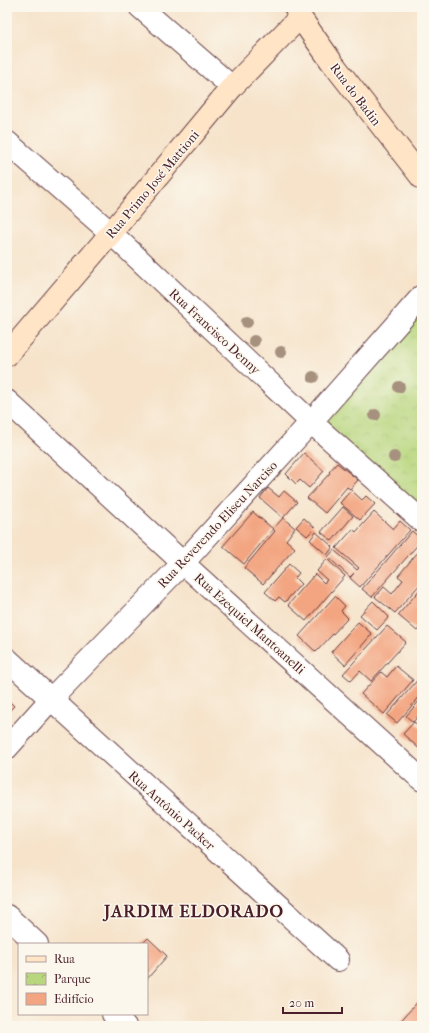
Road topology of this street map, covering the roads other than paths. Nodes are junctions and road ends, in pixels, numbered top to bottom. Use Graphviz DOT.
graph roads {
  1 [pos="140,7"];
  2 [pos="298,12"];
  3 [pos="232,87"];
  4 [pos="7,142"];
  5 [pos="422,178"];
  6 [pos="111,233"];
  7 [pos="422,296"];
  8 [pos="7,355"];
  9 [pos="7,402"];
  10 [pos="311,422"];
  11 [pos="422,522"];
  12 [pos="182,563"];
  13 [pos="7,659"];
  14 [pos="51,700"];
  15 [pos="7,748"];
  16 [pos="422,780"];
  17 [pos="7,916"];
  18 [pos="36,943"];
  19 [pos="338,960"];
  20 [pos="113,1015"];
  21 [pos="125,1026"];
  1 -- 3 [label="street"];
  2 -- 3 [label="street, Rua Primo José Mattioni"];
  2 -- 5 [label="street, Rua do Badin"];
  3 -- 6 [label="street, Rua Primo José Mattioni"];
  4 -- 6 [label="street, Rua Francisco Denny"];
  6 -- 8 [label="street, Rua Primo José Mattioni"];
  6 -- 10 [label="street, Rua Francisco Denny"];
  7 -- 10 [label="street, Rua Reverendo Eliseu Narciso"];
  9 -- 12 [label="street, Rua Ezequiel Mantoanelli"];
  10 -- 11 [label="street, Rua Francisco Denny"];
  10 -- 12 [label="street, Rua Reverendo Eliseu Narciso"];
  12 -- 14 [label="street, Rua Reverendo Eliseu Narciso"];
  12 -- 16 [label="street, Rua Ezequiel Mantoanelli"];
  13 -- 14 [label="street, Rua Antônio Packer"];
  14 -- 15 [label="street, Rua Reverendo Eliseu Narciso"];
  14 -- 19 [label="street, Rua Antônio Packer"];
  17 -- 18 [label="street"];
  20 -- 21 [label="street"];
}
